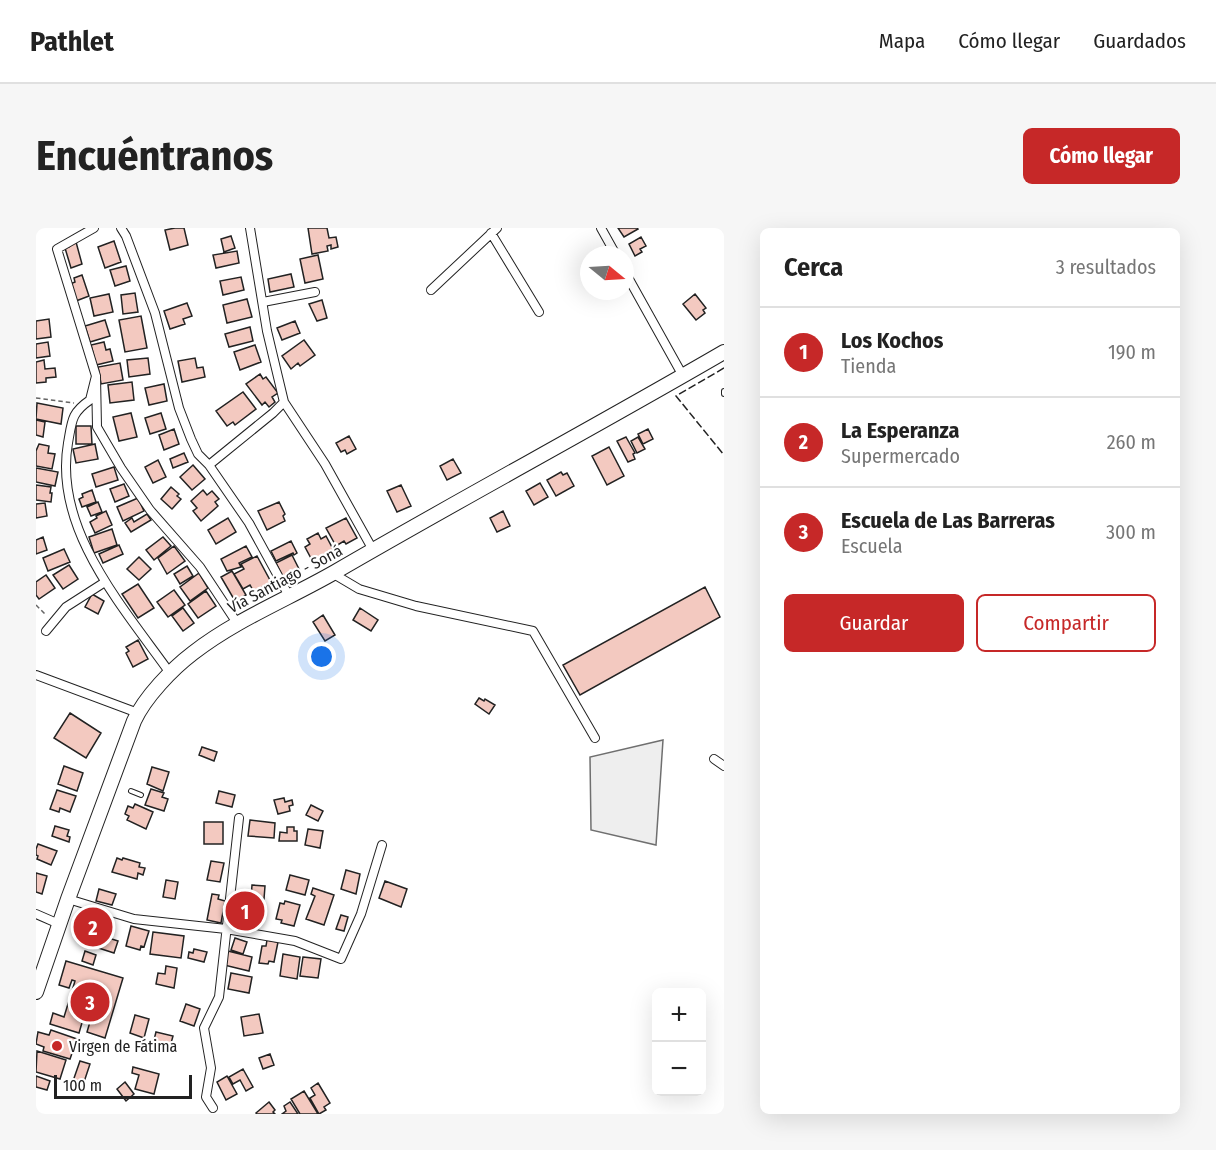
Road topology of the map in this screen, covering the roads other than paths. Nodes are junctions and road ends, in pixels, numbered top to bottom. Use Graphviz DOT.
graph roads {
  1 [pos="94,228"];
  2 [pos="121,228"];
  3 [pos="250,228"];
  4 [pos="601,228"];
  5 [pos="494,231"];
  6 [pos="611,246"];
  7 [pos="634,288"];
  8 [pos="431,290"];
  9 [pos="315,292"];
  10 [pos="263,302"];
  11 [pos="539,312"];
  12 [pos="724,352"];
  13 [pos="96,376"];
  14 [pos="683,376"];
  15 [pos="284,402"];
  16 [pos="209,465"];
  17 [pos="373,550"];
  18 [pos="332,573"];
  19 [pos="105,582"];
  20 [pos="289,596"];
  21 [pos="237,623"];
  22 [pos="46,631"];
  23 [pos="170,673"];
  24 [pos="36,675"];
  25 [pos="138,713"];
  26 [pos="595,738"];
  27 [pos="714,759"];
  28 [pos="724,766"];
  29 [pos="131,791"];
  30 [pos="141,795"];
  31 [pos="239,818"];
  32 [pos="382,845"];
  33 [pos="68,900"];
  34 [pos="36,914"];
  35 [pos="59,924"];
  36 [pos="226,928"];
  37 [pos="36,992"];
  38 [pos="213,1108"];
  1 -- 13 [label="street"];
  2 -- 16 [label="street"];
  3 -- 10 [label="street"];
  4 -- 6 [label="street"];
  5 -- 8 [label="street"];
  5 -- 11 [label="street"];
  7 -- 14 [label="street"];
  9 -- 10 [label="street"];
  10 -- 15 [label="street"];
  12 -- 14 [label="main road, Vía Santiago - Soná"];
  13 -- 19 [label="street"];
  13 -- 21 [label="street"];
  14 -- 17 [label="main road, Vía Santiago - Soná"];
  15 -- 16 [label="street"];
  15 -- 17 [label="street"];
  16 -- 20 [label="street"];
  17 -- 18 [label="main road, Vía Santiago - Soná"];
  18 -- 20 [label="main road, Vía Santiago - Soná"];
  18 -- 26 [label="street"];
  19 -- 22 [label="street"];
  19 -- 23 [label="street"];
  20 -- 21 [label="main road, Vía Santiago - Soná"];
  21 -- 23 [label="main road, Vía Santiago - Soná"];
  23 -- 25 [label="main road, Vía Santiago - Soná"];
  24 -- 25 [label="street"];
  25 -- 33 [label="main road, Vía Santiago - Soná"];
  27 -- 28 [label="street"];
  29 -- 30 [label="lane"];
  31 -- 36 [label="street"];
  32 -- 36 [label="street"];
  33 -- 35 [label="main road, Vía Santiago - Soná"];
  33 -- 36 [label="street"];
  34 -- 35 [label="street"];
  35 -- 37 [label="main road, Vía Santiago - Soná"];
  36 -- 38 [label="street"];
}
